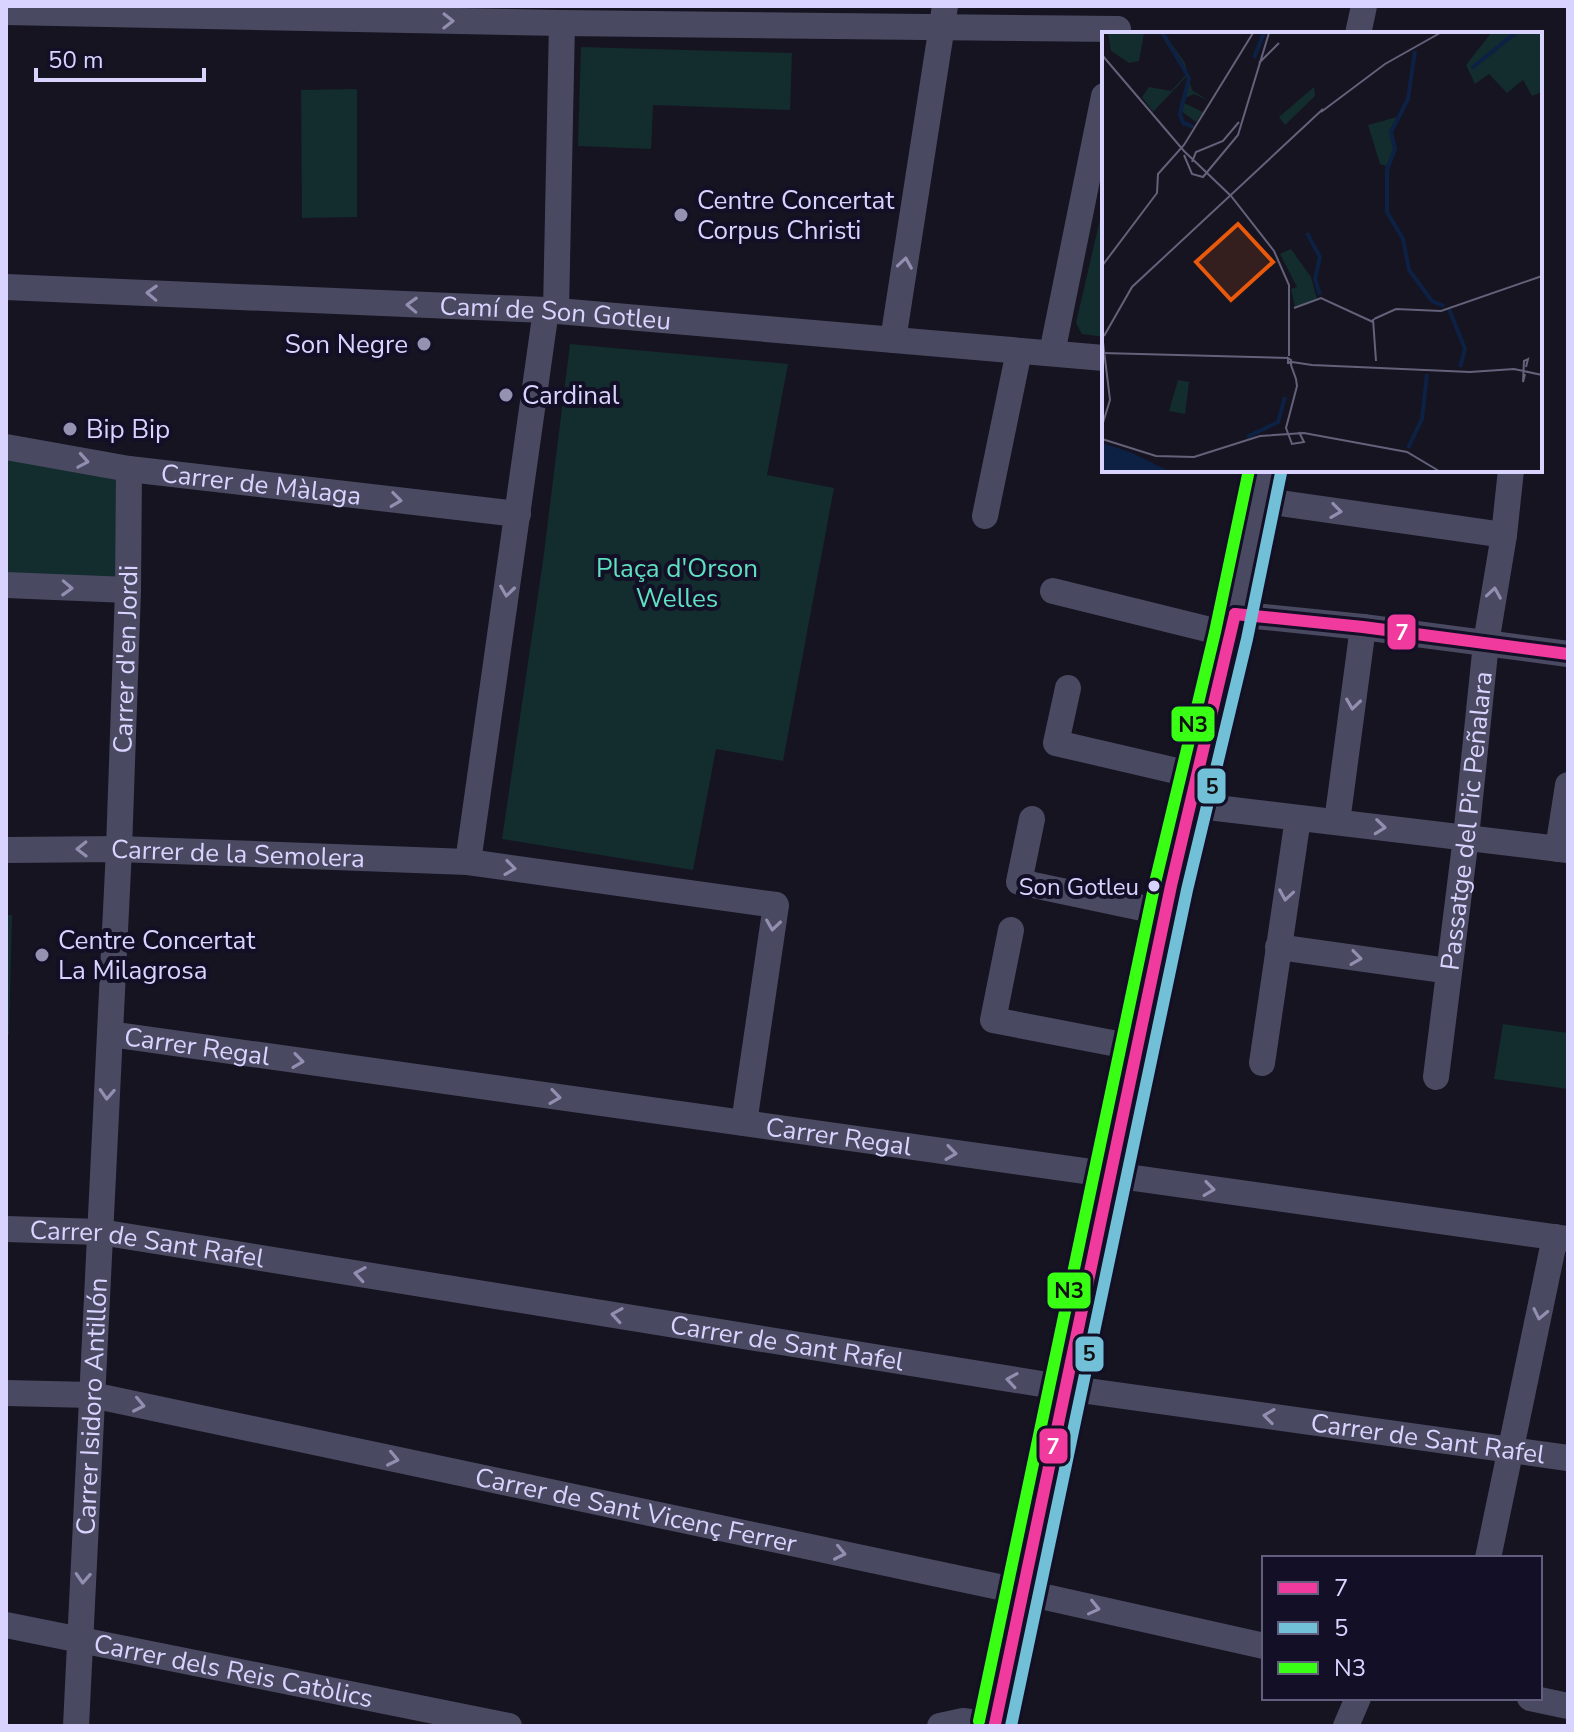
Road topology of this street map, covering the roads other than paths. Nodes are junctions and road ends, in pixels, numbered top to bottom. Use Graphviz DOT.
graph roads {
  1 [pos="1364,6"];
  2 [pos="6,12"];
  3 [pos="943,16"];
  4 [pos="562,23"];
  5 [pos="1117,31"];
  6 [pos="1358,32"];
  7 [pos="1102,106"];
  8 [pos="6,287"];
  9 [pos="551,311"];
  10 [pos="893,340"];
  11 [pos="1019,351"];
  12 [pos="1052,353"];
  13 [pos="1102,358"];
  14 [pos="6,447"];
  15 [pos="129,469"];
  16 [pos="1265,472"];
  17 [pos="1511,472"];
  18 [pos="1259,500"];
  19 [pos="518,514"];
  20 [pos="985,516"];
  21 [pos="1504,535"];
  22 [pos="6,585"];
  23 [pos="128,590"];
  24 [pos="1053,591"];
  25 [pos="1233,625"];
  26 [pos="1363,627"];
  27 [pos="1486,643"];
  28 [pos="1568,654"];
  29 [pos="1068,688"];
  30 [pos="1198,776"];
  31 [pos="1568,785"];
  32 [pos="1191,805"];
  33 [pos="1298,818"];
  34 [pos="1032,819"];
  35 [pos="1337,822"];
  36 [pos="1466,837"];
  37 [pos="119,849"];
  38 [pos="1563,849"];
  39 [pos="6,850"];
  40 [pos="468,862"];
  41 [pos="1166,913"];
  42 [pos="1011,930"];
  43 [pos="1278,947"];
  44 [pos="1449,971"];
  45 [pos="110,1034"];
  46 [pos="1138,1048"];
  47 [pos="1262,1063"];
  48 [pos="1436,1077"];
  49 [pos="744,1123"];
  50 [pos="1111,1175"];
  51 [pos="6,1229"];
  52 [pos="100,1232"];
  53 [pos="1562,1238"];
  54 [pos="1066,1388"];
  55 [pos="6,1393"];
  56 [pos="92,1395"];
  57 [pos="1511,1449"];
  58 [pos="1568,1458"];
  59 [pos="1488,1556"];
  60 [pos="1023,1592"];
  61 [pos="6,1625"];
  62 [pos="80,1640"];
  63 [pos="1262,1646"];
  64 [pos="1357,1700"];
  65 [pos="1540,1700"];
  66 [pos="1568,1706"];
  67 [pos="998,1725"];
  68 [pos="76,1726"];
  69 [pos="509,1726"];
  70 [pos="940,1726"];
  71 [pos="1346,1726"];
  72 [pos="1560,1726"];
  1 -- 6 [label="street"];
  2 -- 4 [label="street, one-way"];
  3 -- 4 [label="street"];
  3 -- 5 [label="street"];
  10 -- 3 [label="street, one-way"];
  4 -- 9 [label="street"];
  7 -- 12 [label="street"];
  9 -- 8 [label="street, Camí de Son Gotleu, one-way"];
  9 -- 10 [label="street, Camí de Son Gotleu"];
  9 -- 19 [label="street"];
  10 -- 11 [label="street, Camí de Son Gotleu"];
  11 -- 12 [label="street, Camí de Son Gotleu"];
  11 -- 20 [label="street"];
  12 -- 13 [label="street, Camí de Son Gotleu"];
  14 -- 15 [label="street, Carrer de Màlaga, one-way"];
  15 -- 19 [label="street, Carrer de Màlaga, one-way"];
  15 -- 23 [label="street, Carrer d'en Jordi"];
  16 -- 18 [label="street"];
  17 -- 21 [label="street, Passatge del Pic Peñalara"];
  18 -- 21 [label="street, one-way"];
  18 -- 25 [label="street"];
  19 -- 40 [label="street, one-way"];
  27 -- 21 [label="street, Passatge del Pic Peñalara, one-way"];
  22 -- 23 [label="street, one-way"];
  23 -- 37 [label="street, Carrer d'en Jordi"];
  24 -- 25 [label="street"];
  25 -- 26 [label="street"];
  25 -- 30 [label="street"];
  26 -- 27 [label="street"];
  26 -- 35 [label="street, one-way"];
  27 -- 28 [label="street"];
  27 -- 36 [label="street, Passatge del Pic Peñalara"];
  29 -- 30 [label="street"];
  30 -- 32 [label="street"];
  31 -- 38 [label="street"];
  32 -- 33 [label="street"];
  32 -- 41 [label="street"];
  33 -- 35 [label="street"];
  33 -- 43 [label="street, one-way"];
  34 -- 41 [label="street"];
  35 -- 36 [label="street, one-way"];
  36 -- 38 [label="street"];
  36 -- 44 [label="street, Passatge del Pic Peñalara"];
  37 -- 39 [label="street, Carrer de la Semolera, one-way"];
  37 -- 40 [label="street, Carrer de la Semolera"];
  37 -- 45 [label="street, Carrer Isidoro Antillón"];
  40 -- 49 [label="street, one-way"];
  41 -- 46 [label="street"];
  42 -- 46 [label="street"];
  43 -- 44 [label="street, one-way"];
  43 -- 47 [label="street"];
  44 -- 48 [label="street, Passatge del Pic Peñalara"];
  45 -- 49 [label="street, Carrer Regal, one-way"];
  45 -- 52 [label="street, Carrer Isidoro Antillón, one-way"];
  46 -- 50 [label="street"];
  49 -- 50 [label="street, Carrer Regal, one-way"];
  50 -- 53 [label="street, Carrer Regal, one-way"];
  50 -- 54 [label="street"];
  51 -- 52 [label="street, Carrer de Sant Rafel"];
  54 -- 52 [label="street, Carrer de Sant Rafel, one-way"];
  52 -- 56 [label="street, Carrer Isidoro Antillón"];
  53 -- 57 [label="street, one-way"];
  57 -- 54 [label="street, Carrer de Sant Rafel, one-way"];
  54 -- 60 [label="street"];
  55 -- 56 [label="street, Carrer de Sant Vicenç Ferrer"];
  56 -- 60 [label="street, Carrer de Sant Vicenç Ferrer, one-way"];
  56 -- 62 [label="street, Carrer Isidoro Antillón, one-way"];
  57 -- 58 [label="street, Carrer de Sant Rafel"];
  57 -- 59 [label="street"];
  60 -- 63 [label="street, Carrer de Sant Vicenç Ferrer, one-way"];
  60 -- 67 [label="street"];
  61 -- 62 [label="street, Carrer dels Reis Catòlics"];
  62 -- 68 [label="street, Carrer Isidoro Antillón"];
  62 -- 69 [label="street, Carrer dels Reis Catòlics"];
  64 -- 71 [label="street"];
  65 -- 66 [label="street"];
  66 -- 72 [label="street"];
  67 -- 70 [label="street"];
}
